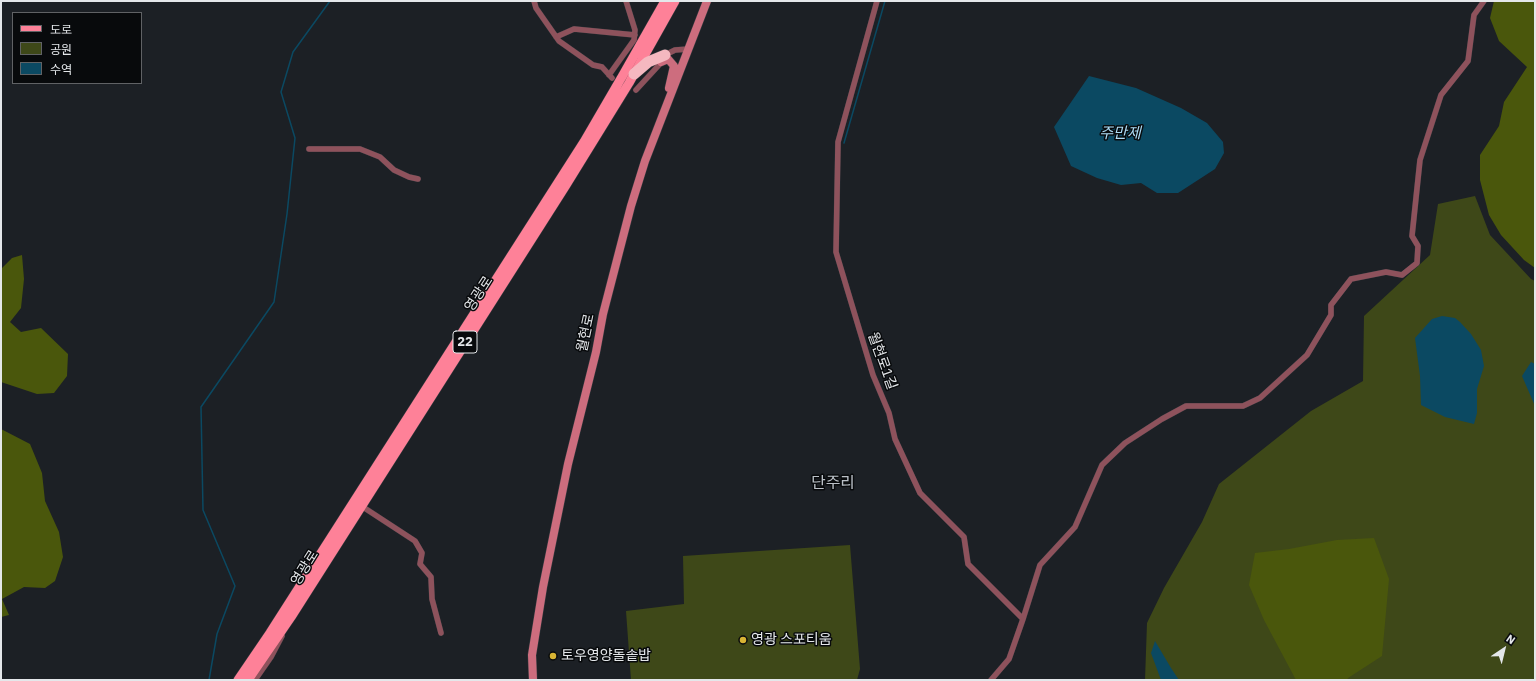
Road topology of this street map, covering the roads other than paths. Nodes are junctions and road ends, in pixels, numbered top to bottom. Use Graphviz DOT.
graph roads {
  1 [pos="534,1"];
  2 [pos="626,1"];
  3 [pos="664,1"];
  4 [pos="675,1"];
  5 [pos="707,1"];
  6 [pos="877,1"];
  7 [pos="1484,1"];
  8 [pos="635,35"];
  9 [pos="556,37"];
  10 [pos="689,49"];
  11 [pos="663,58"];
  12 [pos="634,74"];
  13 [pos="636,90"];
  14 [pos="661,120"];
  15 [pos="308,149"];
  16 [pos="418,179"];
  17 [pos="366,509"];
  18 [pos="304,596"];
  19 [pos="1023,619"];
  20 [pos="441,633"];
  21 [pos="238,680"];
  22 [pos="248,680"];
  23 [pos="254,680"];
  24 [pos="533,680"];
  25 [pos="991,680"];
  1 -- 9 [label="street"];
  2 -- 8 [label="street"];
  3 -- 21 [label="main road, 영광로 / 22"];
  4 -- 12 [label="main road, 영광로 / 22"];
  5 -- 10 [label="street, 월현로"];
  6 -- 19 [label="street, 월현로1길"];
  7 -- 19 [label="street"];
  8 -- 9 [label="street"];
  8 -- 9 [label="street"];
  10 -- 11 [label="street"];
  10 -- 14 [label="street, 월현로"];
  11 -- 12 [label="highway"];
  11 -- 13 [label="street"];
  11 -- 14 [label="street"];
  12 -- 18 [label="main road, 영광로 / 22"];
  14 -- 24 [label="street, 월현로"];
  15 -- 16 [label="street"];
  17 -- 20 [label="street"];
  18 -- 22 [label="main road, 영광로 / 22"];
  18 -- 23 [label="street"];
  19 -- 25 [label="street"];
}
